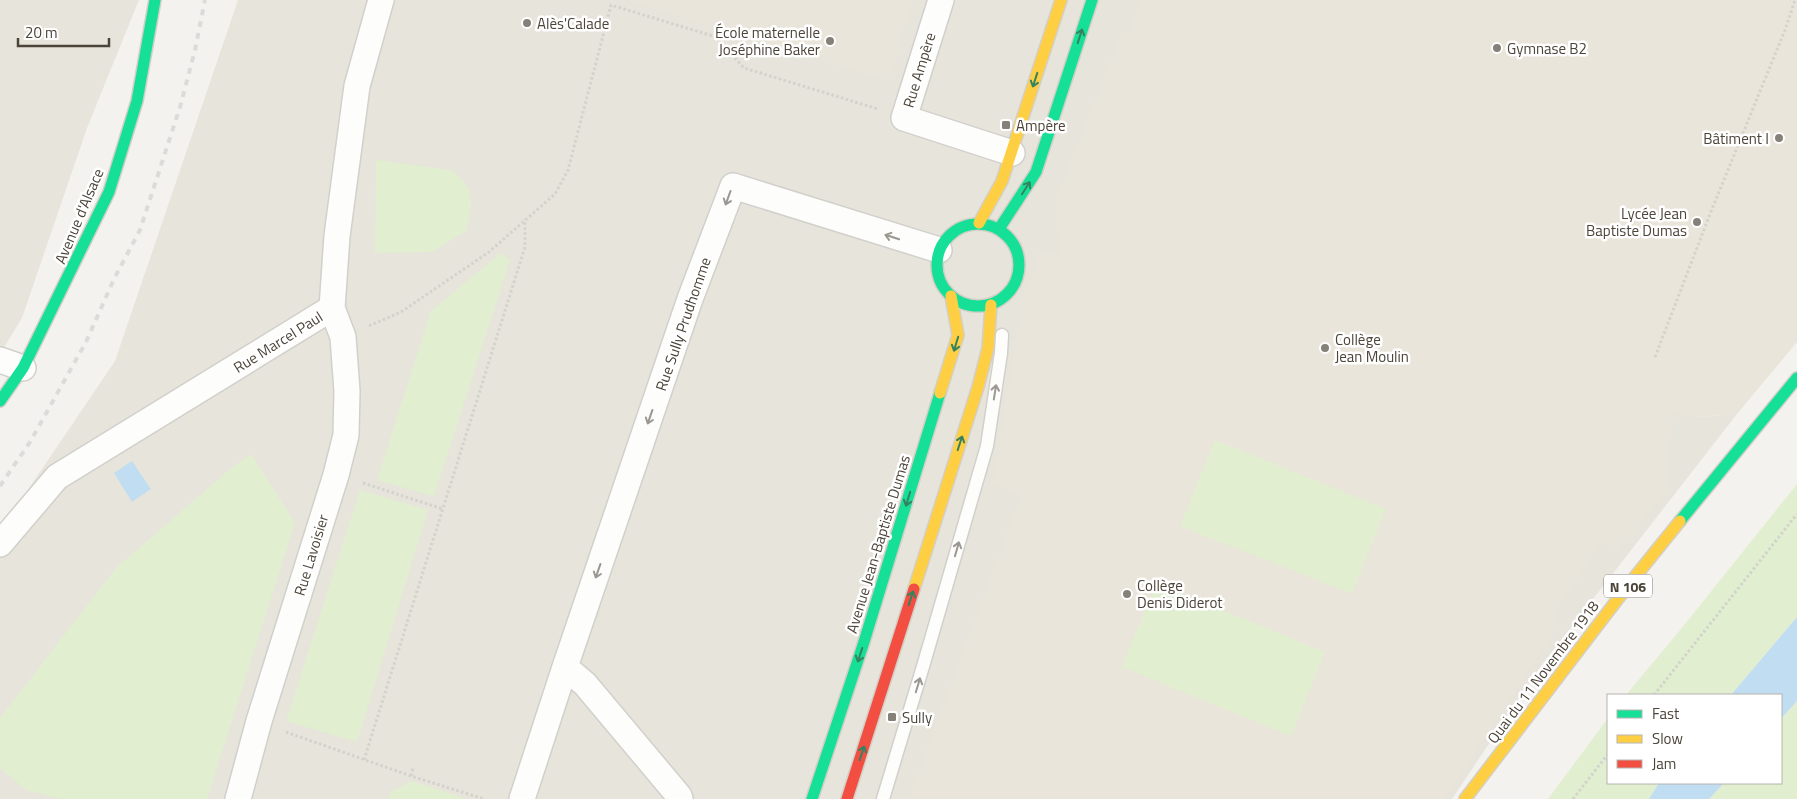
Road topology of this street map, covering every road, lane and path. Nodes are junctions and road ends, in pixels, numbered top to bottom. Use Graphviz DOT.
graph roads {
  1 [pos="155,0"];
  2 [pos="381,0"];
  3 [pos="941,0"];
  4 [pos="1061,0"];
  5 [pos="1092,0"];
  6 [pos="1795,0"];
  7 [pos="904,118"];
  8 [pos="1012,153"];
  9 [pos="525,219"];
  10 [pos="978,223"];
  11 [pos="999,229"];
  12 [pos="939,250"];
  13 [pos="950,296"];
  14 [pos="997,302"];
  15 [pos="332,308"];
  16 [pos="343,337"];
  17 [pos="1655,357"];
  18 [pos="11,364"];
  19 [pos="1797,378"];
  20 [pos="0,401"];
  21 [pos="336,475"];
  22 [pos="443,509"];
  23 [pos="1797,514"];
  24 [pos="0,544"];
  25 [pos="565,667"];
  26 [pos="1655,694"];
  27 [pos="259,721"];
  28 [pos="1607,755"];
  29 [pos="364,760"];
  30 [pos="413,768"];
  31 [pos="411,776"];
  32 [pos="238,799"];
  33 [pos="484,799"];
  34 [pos="522,799"];
  35 [pos="680,799"];
  36 [pos="812,799"];
  37 [pos="848,799"];
  38 [pos="883,799"];
  39 [pos="1466,799"];
  40 [pos="1573,799"];
  1 -- 18 [label="street, Avenue d'Alsace"];
  2 -- 15 [label="street, Rue Marcel Paul"];
  3 -- 7 [label="street, Rue Ampère"];
  4 -- 8 [label="street, one-way"];
  11 -- 5 [label="street, one-way"];
  6 -- 17 [label="path"];
  7 -- 8 [label="street, Rue Ampère"];
  7 -- 9 [label="path"];
  8 -- 10 [label="street"];
  9 -- 16 [label="path"];
  9 -- 22 [label="path"];
  10 -- 11 [label="street"];
  10 -- 12 [label="street"];
  11 -- 14 [label="street"];
  12 -- 13 [label="street"];
  12 -- 25 [label="street, Rue Sully Prudhomme, one-way"];
  13 -- 14 [label="street"];
  13 -- 36 [label="street, Avenue Jean-Baptiste Dumas, one-way"];
  37 -- 14 [label="street, one-way"];
  38 -- 14 [label="lane, one-way"];
  15 -- 16 [label="street, Rue Lavoisier"];
  15 -- 24 [label="street, Rue Marcel Paul"];
  16 -- 21 [label="street, Rue Lavoisier"];
  18 -- 20 [label="street, Avenue d'Alsace"];
  19 -- 39 [label="street, Quai du 11 Novembre 1918 / N 106"];
  21 -- 22 [label="path"];
  21 -- 27 [label="street, Rue Lavoisier"];
  22 -- 29 [label="path"];
  23 -- 26 [label="path"];
  25 -- 34 [label="street, Rue Sully Prudhomme"];
  25 -- 35 [label="street"];
  27 -- 29 [label="path"];
  27 -- 32 [label="street, Rue Lavoisier"];
  28 -- 40 [label="path"];
  29 -- 31 [label="path"];
  30 -- 31 [label="path"];
  31 -- 33 [label="path"];
}
